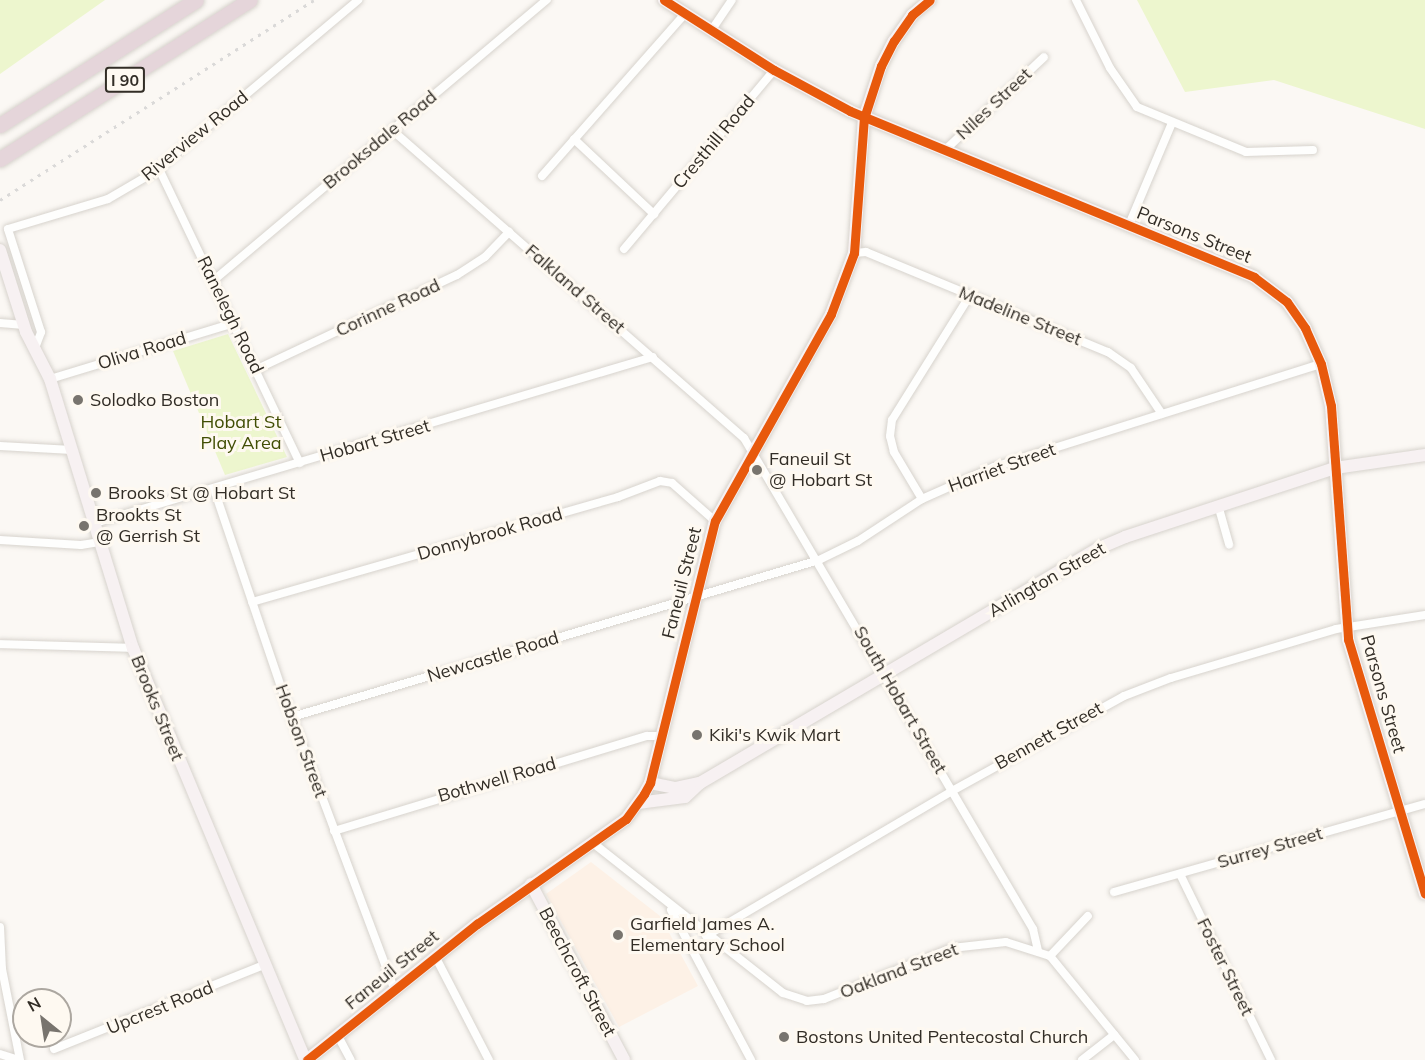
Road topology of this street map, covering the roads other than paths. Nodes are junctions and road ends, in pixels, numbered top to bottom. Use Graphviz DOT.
graph roads {
  1 [pos="196,0"];
  2 [pos="250,0"];
  3 [pos="358,0"];
  4 [pos="547,0"];
  5 [pos="664,0"];
  6 [pos="732,0"];
  7 [pos="930,0"];
  8 [pos="1076,0"];
  9 [pos="685,14"];
  10 [pos="711,31"];
  11 [pos="1044,57"];
  12 [pos="774,70"];
  13 [pos="864,118"];
  14 [pos="1172,123"];
  15 [pos="0,125"];
  16 [pos="392,130"];
  17 [pos="574,139"];
  18 [pos="1313,150"];
  19 [pos="944,152"];
  20 [pos="0,159"];
  21 [pos="159,169"];
  22 [pos="542,176"];
  23 [pos="654,214"];
  24 [pos="1128,227"];
  25 [pos="8,229"];
  26 [pos="509,232"];
  27 [pos="624,249"];
  28 [pos="0,250"];
  29 [pos="854,253"];
  30 [pos="214,280"];
  31 [pos="970,295"];
  32 [pos="0,323"];
  33 [pos="234,323"];
  34 [pos="24,325"];
  35 [pos="35,348"];
  36 [pos="653,357"];
  37 [pos="1321,364"];
  38 [pos="257,369"];
  39 [pos="50,379"];
  40 [pos="1162,414"];
  41 [pos="0,446"];
  42 [pos="72,450"];
  43 [pos="754,452"];
  44 [pos="1425,455"];
  45 [pos="300,463"];
  46 [pos="1335,468"];
  47 [pos="214,489"];
  48 [pos="922,499"];
  49 [pos="1218,505"];
  50 [pos="715,521"];
  51 [pos="95,523"];
  52 [pos="0,540"];
  53 [pos="101,542"];
  54 [pos="1228,544"];
  55 [pos="819,560"];
  56 [pos="694,596"];
  57 [pos="252,602"];
  58 [pos="1425,615"];
  59 [pos="1348,627"];
  60 [pos="0,644"];
  61 [pos="133,648"];
  62 [pos="886,674"];
  63 [pos="292,717"];
  64 [pos="661,736"];
  65 [pos="650,783"];
  66 [pos="700,783"];
  67 [pos="952,791"];
  68 [pos="638,803"];
  69 [pos="1425,804"];
  70 [pos="1399,810"];
  71 [pos="334,831"];
  72 [pos="592,843"];
  73 [pos="1180,874"];
  74 [pos="531,884"];
  75 [pos="1114,892"];
  76 [pos="1425,894"];
  77 [pos="669,907"];
  78 [pos="1088,916"];
  79 [pos="0,927"];
  80 [pos="706,936"];
  81 [pos="1038,951"];
  82 [pos="435,956"];
  83 [pos="1050,956"];
  84 [pos="264,965"];
  85 [pos="1,972"];
  86 [pos="395,991"];
  87 [pos="1114,1035"];
  88 [pos="338,1036"];
  89 [pos="54,1049"];
  90 [pos="0,1054"];
  91 [pos="19,1060"];
  92 [pos="306,1060"];
  93 [pos="351,1060"];
  94 [pos="489,1060"];
  95 [pos="624,1060"];
  96 [pos="751,1060"];
  97 [pos="1082,1060"];
  98 [pos="1135,1060"];
  99 [pos="1271,1060"];
  1 -- 15 [label="highway, I 90"];
  2 -- 20 [label="highway, I 90"];
  3 -- 21 [label="street, Riverview Road"];
  4 -- 16 [label="street, Brooksdale Road"];
  5 -- 9 [label="street, Parsons Street"];
  6 -- 10 [label="street"];
  7 -- 13 [label="street, Faneuil Street"];
  8 -- 14 [label="street"];
  9 -- 10 [label="street, Parsons Street"];
  9 -- 17 [label="street"];
  10 -- 12 [label="street, Parsons Street"];
  11 -- 19 [label="street, Niles Street"];
  12 -- 13 [label="street, Parsons Street"];
  12 -- 23 [label="street, Cresthill Road"];
  13 -- 19 [label="street, Parsons Street"];
  13 -- 29 [label="street, Faneuil Street"];
  14 -- 18 [label="street"];
  14 -- 24 [label="street"];
  16 -- 26 [label="street, Falkland Street"];
  16 -- 30 [label="street, Brooksdale Road"];
  17 -- 22 [label="street"];
  17 -- 23 [label="street"];
  19 -- 24 [label="street, Parsons Street"];
  21 -- 25 [label="street, Riverview Road"];
  21 -- 30 [label="street, Ranelegh Road"];
  23 -- 27 [label="street, Cresthill Road"];
  24 -- 37 [label="street, Parsons Street"];
  25 -- 35 [label="street, Brooks Street"];
  26 -- 36 [label="street, Falkland Street"];
  26 -- 38 [label="street, Corinne Road"];
  28 -- 34 [label="street, Brooks Street"];
  29 -- 31 [label="street, Madeline Street"];
  29 -- 43 [label="street, Faneuil Street"];
  30 -- 33 [label="street, Ranelegh Road"];
  31 -- 40 [label="street, Madeline Street"];
  31 -- 48 [label="street"];
  32 -- 34 [label="street"];
  33 -- 38 [label="street, Ranelegh Road"];
  33 -- 39 [label="street, Oliva Road"];
  34 -- 35 [label="street, Brooks Street"];
  35 -- 39 [label="street, Brooks Street"];
  36 -- 43 [label="street, Falkland Street"];
  36 -- 45 [label="street, Hobart Street"];
  37 -- 40 [label="street, Harriet Street"];
  37 -- 46 [label="street, Parsons Street"];
  38 -- 45 [label="street, Ranelegh Road"];
  39 -- 42 [label="street, Brooks Street"];
  40 -- 48 [label="street, Harriet Street"];
  41 -- 42 [label="street"];
  42 -- 51 [label="street, Brooks Street"];
  43 -- 50 [label="street, Faneuil Street"];
  43 -- 55 [label="street, South Hobart Street"];
  44 -- 46 [label="street, Arlington Street"];
  45 -- 47 [label="street, Hobart Street"];
  46 -- 49 [label="street, Arlington Street"];
  46 -- 59 [label="street, Parsons Street"];
  47 -- 51 [label="street, Hobart Street"];
  47 -- 57 [label="street, Hobson Street"];
  48 -- 55 [label="street, Harriet Street"];
  49 -- 54 [label="street"];
  49 -- 62 [label="street, Arlington Street"];
  50 -- 56 [label="street, Faneuil Street"];
  50 -- 57 [label="street, Donnybrook Road"];
  51 -- 53 [label="street, Brooks Street"];
  52 -- 53 [label="street"];
  53 -- 61 [label="street, Brooks Street"];
  55 -- 56 [label="street, Harriet Street"];
  55 -- 62 [label="street, South Hobart Street"];
  56 -- 63 [label="street, Newcastle Road"];
  56 -- 64 [label="street, Faneuil Street"];
  57 -- 63 [label="street, Hobson Street"];
  58 -- 59 [label="street, Bennett Street"];
  59 -- 67 [label="street, Bennett Street"];
  59 -- 70 [label="street, Parsons Street"];
  60 -- 61 [label="street"];
  61 -- 84 [label="street, Brooks Street"];
  62 -- 66 [label="street, Arlington Street"];
  62 -- 67 [label="street, South Hobart Street"];
  63 -- 71 [label="street, Hobson Street"];
  64 -- 65 [label="street, Faneuil Street"];
  64 -- 71 [label="street, Bothwell Road"];
  65 -- 66 [label="street, Arlington Street"];
  65 -- 68 [label="street, Faneuil Street"];
  66 -- 68 [label="street, Arlington Street"];
  67 -- 80 [label="street, Bennett Street"];
  67 -- 81 [label="street, South Hobart Street"];
  68 -- 72 [label="street, Faneuil Street"];
  69 -- 70 [label="street, Surrey Street"];
  70 -- 73 [label="street, Surrey Street"];
  70 -- 76 [label="street, Parsons Street"];
  71 -- 86 [label="street, Hobson Street"];
  72 -- 74 [label="street, Faneuil Street"];
  72 -- 77 [label="street, Oakland Street"];
  73 -- 75 [label="street, Surrey Street"];
  73 -- 99 [label="street, Foster Street"];
  74 -- 82 [label="street, Faneuil Street"];
  74 -- 95 [label="street, Beechcroft Street"];
  77 -- 80 [label="street, Oakland Street"];
  77 -- 96 [label="street"];
  78 -- 83 [label="street"];
  79 -- 85 [label="street"];
  80 -- 81 [label="street, Oakland Street"];
  81 -- 83 [label="street, Oakland Street"];
  82 -- 86 [label="street, Faneuil Street"];
  82 -- 94 [label="street"];
  83 -- 87 [label="street, Oakland Street"];
  84 -- 89 [label="street, Upcrest Road"];
  84 -- 92 [label="street, Brooks Street"];
  85 -- 91 [label="street"];
  86 -- 88 [label="street, Faneuil Street"];
  87 -- 97 [label="street"];
  87 -- 98 [label="street, Oakland Street"];
  88 -- 92 [label="street, Faneuil Street"];
  88 -- 93 [label="street"];
  90 -- 91 [label="street"];
}
